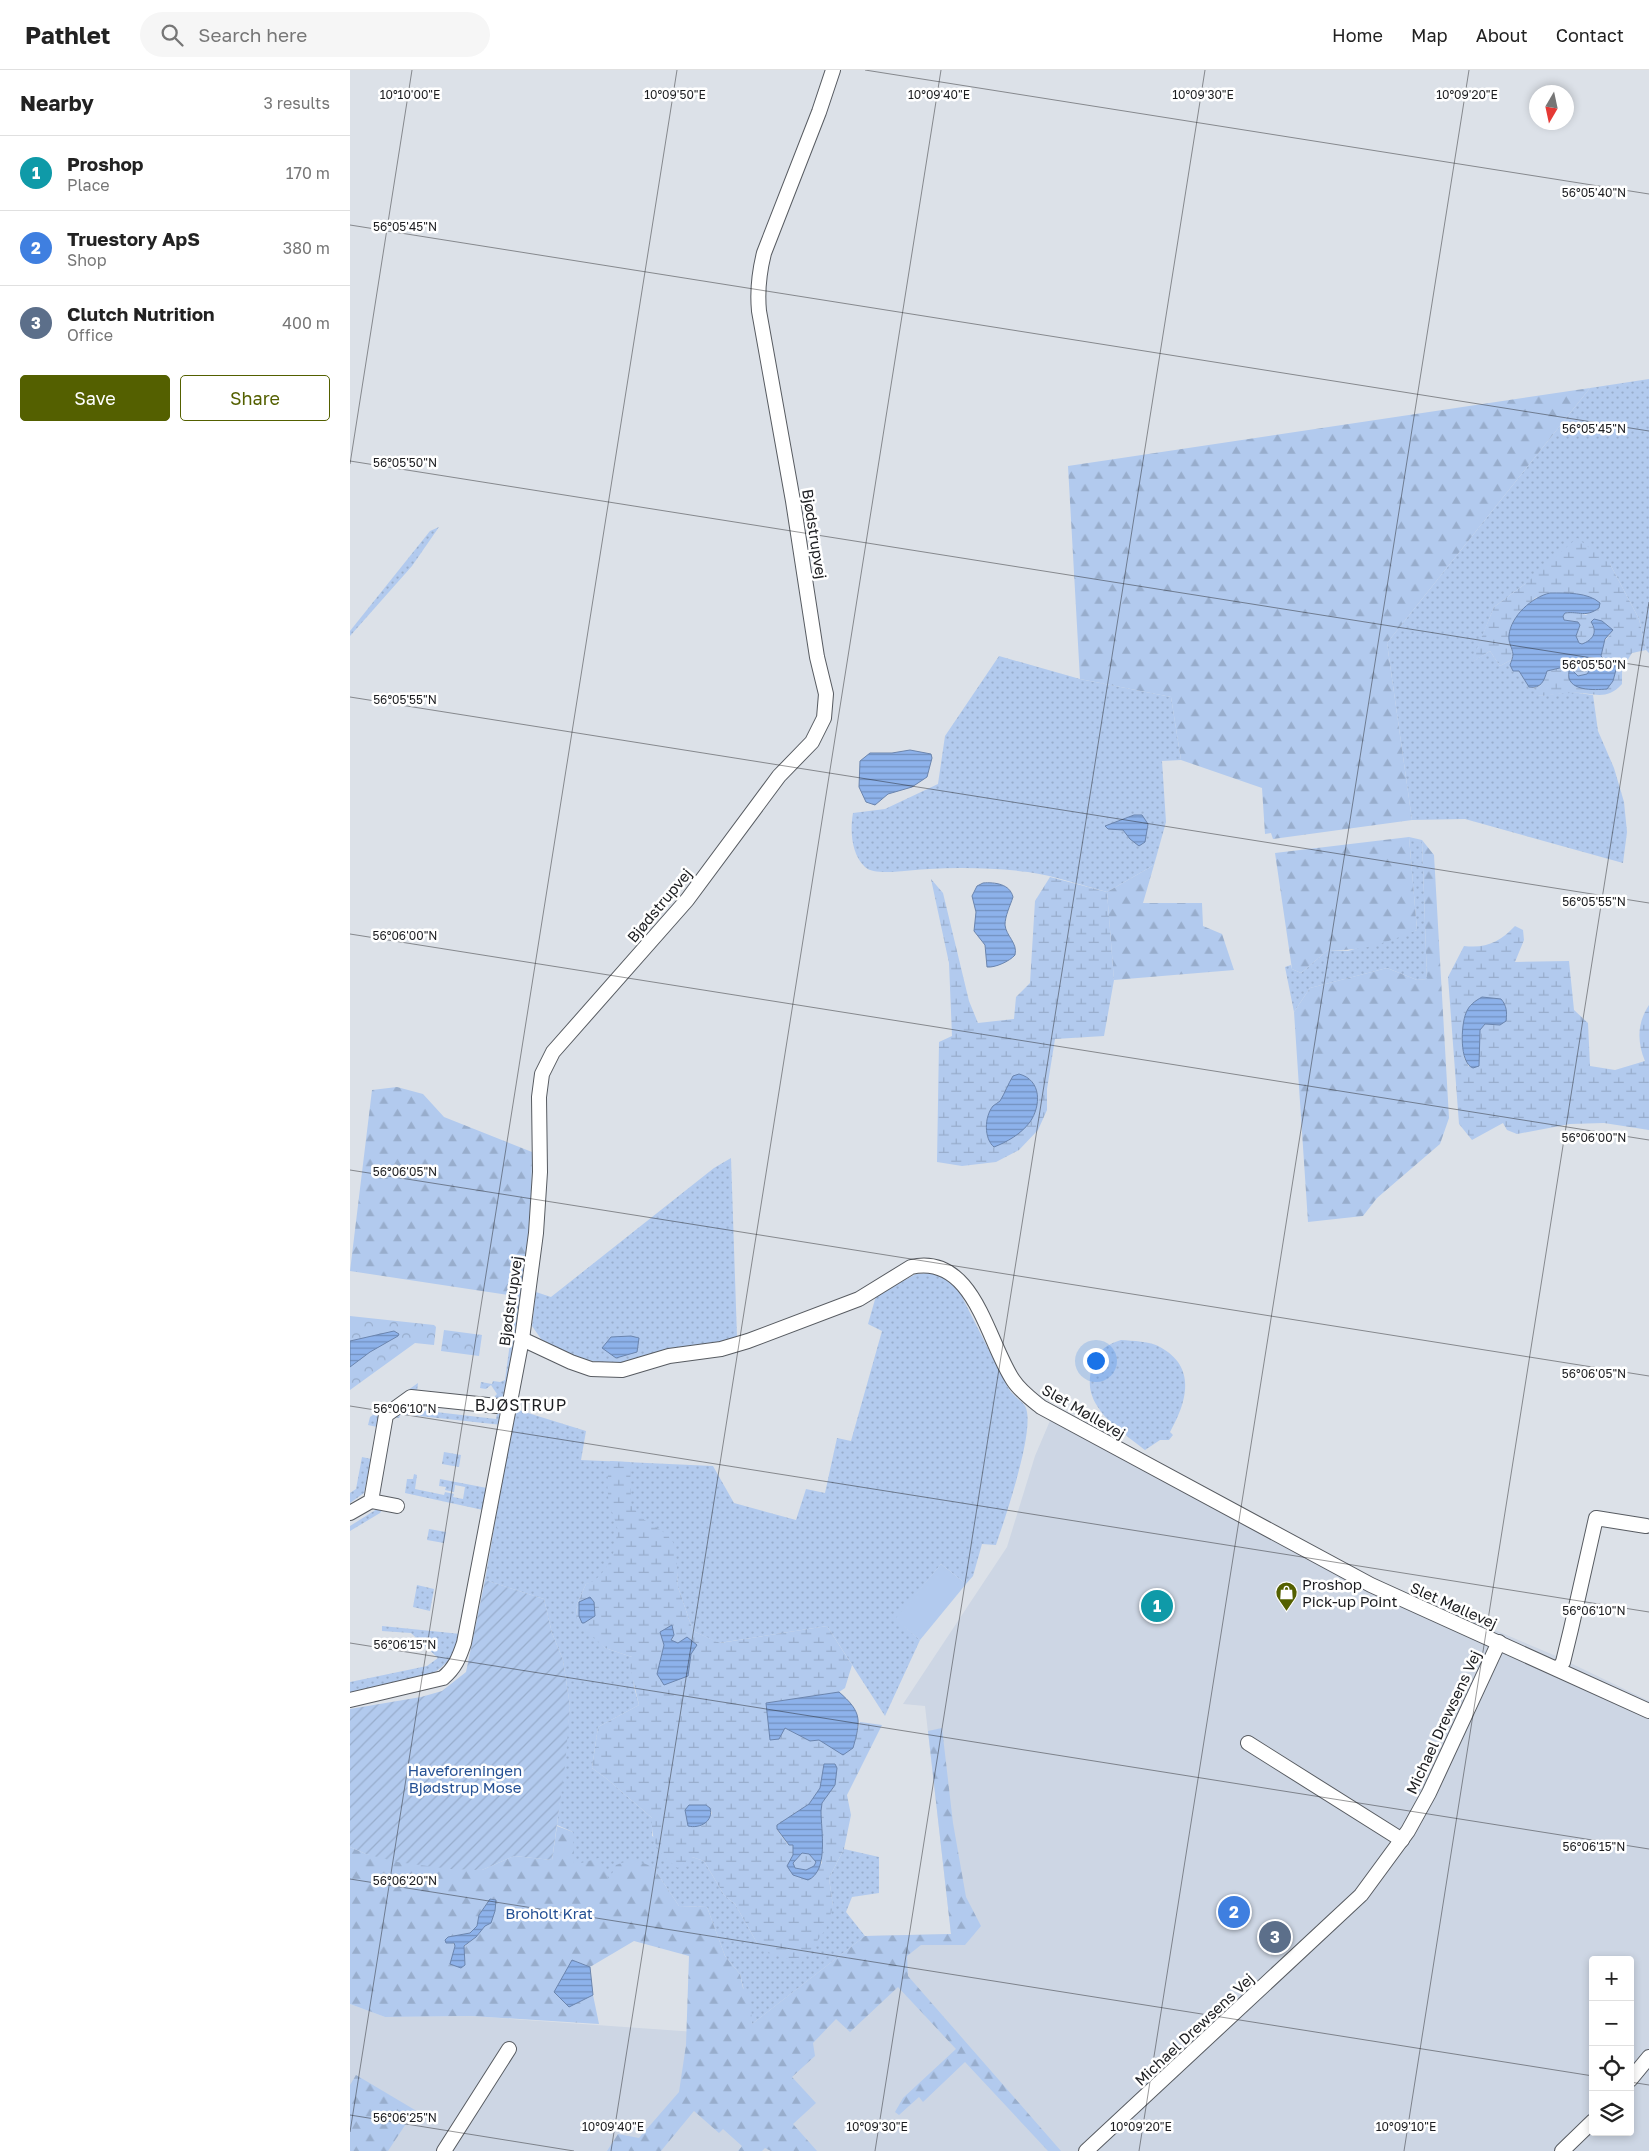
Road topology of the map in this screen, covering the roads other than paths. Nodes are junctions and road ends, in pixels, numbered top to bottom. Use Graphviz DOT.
graph roads {
  1 [pos="833,70"];
  2 [pos="522,1339"];
  3 [pos="497,1406"];
  4 [pos="370,1501"];
  5 [pos="397,1506"];
  6 [pos="350,1513"];
  7 [pos="1646,1526"];
  8 [pos="1498,1642"];
  9 [pos="1558,1670"];
  10 [pos="350,1700"];
  11 [pos="1649,1711"];
  12 [pos="1248,1743"];
  13 [pos="1402,1840"];
  14 [pos="508,2049"];
  15 [pos="1649,2057"];
  16 [pos="1634,2075"];
  17 [pos="1589,2125"];
  18 [pos="444,2151"];
  19 [pos="1086,2151"];
  20 [pos="1562,2151"];
  1 -- 2 [label="street, Bjødstrupvej"];
  2 -- 8 [label="street, Slet Møllevej"];
  2 -- 10 [label="street, Bjødstrupvej"];
  3 -- 4 [label="street"];
  4 -- 5 [label="street"];
  4 -- 6 [label="street"];
  7 -- 9 [label="street"];
  8 -- 9 [label="street, Slet Møllevej"];
  8 -- 13 [label="street, Michael Drewsens Vej"];
  9 -- 11 [label="street, Slet Møllevej"];
  12 -- 13 [label="street"];
  13 -- 19 [label="street, Michael Drewsens Vej"];
  14 -- 18 [label="street"];
  15 -- 16 [label="street"];
  17 -- 20 [label="street"];
}
